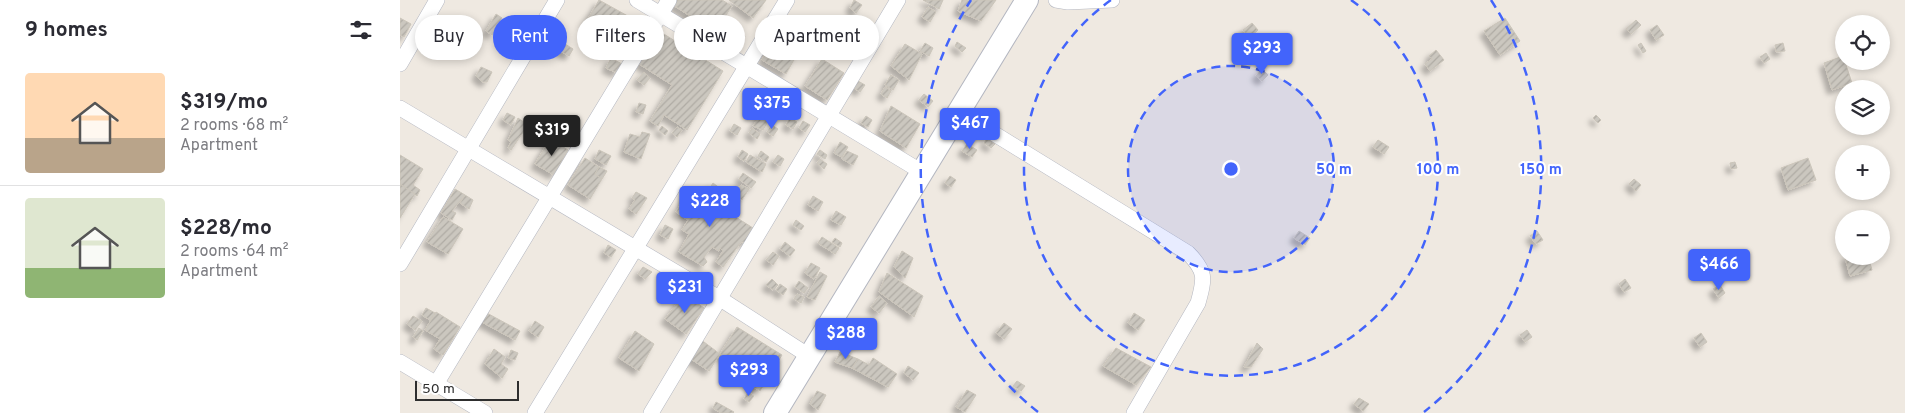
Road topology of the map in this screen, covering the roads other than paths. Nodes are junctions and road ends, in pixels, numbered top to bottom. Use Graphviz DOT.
graph roads {
  1 [pos="437,0"];
  2 [pos="557,0"];
  3 [pos="636,0"];
  4 [pos="669,0"];
  5 [pos="787,0"];
  6 [pos="898,0"];
  7 [pos="1027,0"];
  8 [pos="1056,0"];
  9 [pos="1112,0"];
  10 [pos="660,14"];
  11 [pos="400,64"];
  12 [pos="747,66"];
  13 [pos="400,108"];
  14 [pos="959,112"];
  15 [pos="831,116"];
  16 [pos="467,148"];
  17 [pos="922,172"];
  18 [pos="549,197"];
  19 [pos="636,248"];
  20 [pos="400,264"];
  21 [pos="720,298"];
  22 [pos="809,356"];
  23 [pos="400,362"];
  24 [pos="436,384"];
  25 [pos="485,413"];
  26 [pos="536,413"];
  27 [pos="651,413"];
  28 [pos="775,413"];
  29 [pos="1134,413"];
  1 -- 11 [label="street"];
  2 -- 16 [label="street"];
  3 -- 10 [label="street"];
  4 -- 10 [label="street"];
  5 -- 12 [label="street"];
  6 -- 15 [label="street"];
  7 -- 14 [label="street"];
  8 -- 9 [label="street"];
  10 -- 12 [label="street"];
  10 -- 18 [label="street"];
  12 -- 15 [label="street"];
  12 -- 19 [label="street"];
  13 -- 16 [label="street"];
  14 -- 17 [label="street"];
  14 -- 29 [label="street"];
  15 -- 17 [label="street"];
  15 -- 21 [label="street"];
  16 -- 18 [label="street"];
  16 -- 20 [label="street"];
  17 -- 22 [label="street"];
  18 -- 19 [label="street"];
  18 -- 24 [label="street"];
  19 -- 21 [label="street"];
  19 -- 26 [label="street"];
  21 -- 22 [label="street"];
  21 -- 27 [label="street"];
  22 -- 28 [label="street"];
  23 -- 24 [label="street"];
  24 -- 25 [label="street"];
}
